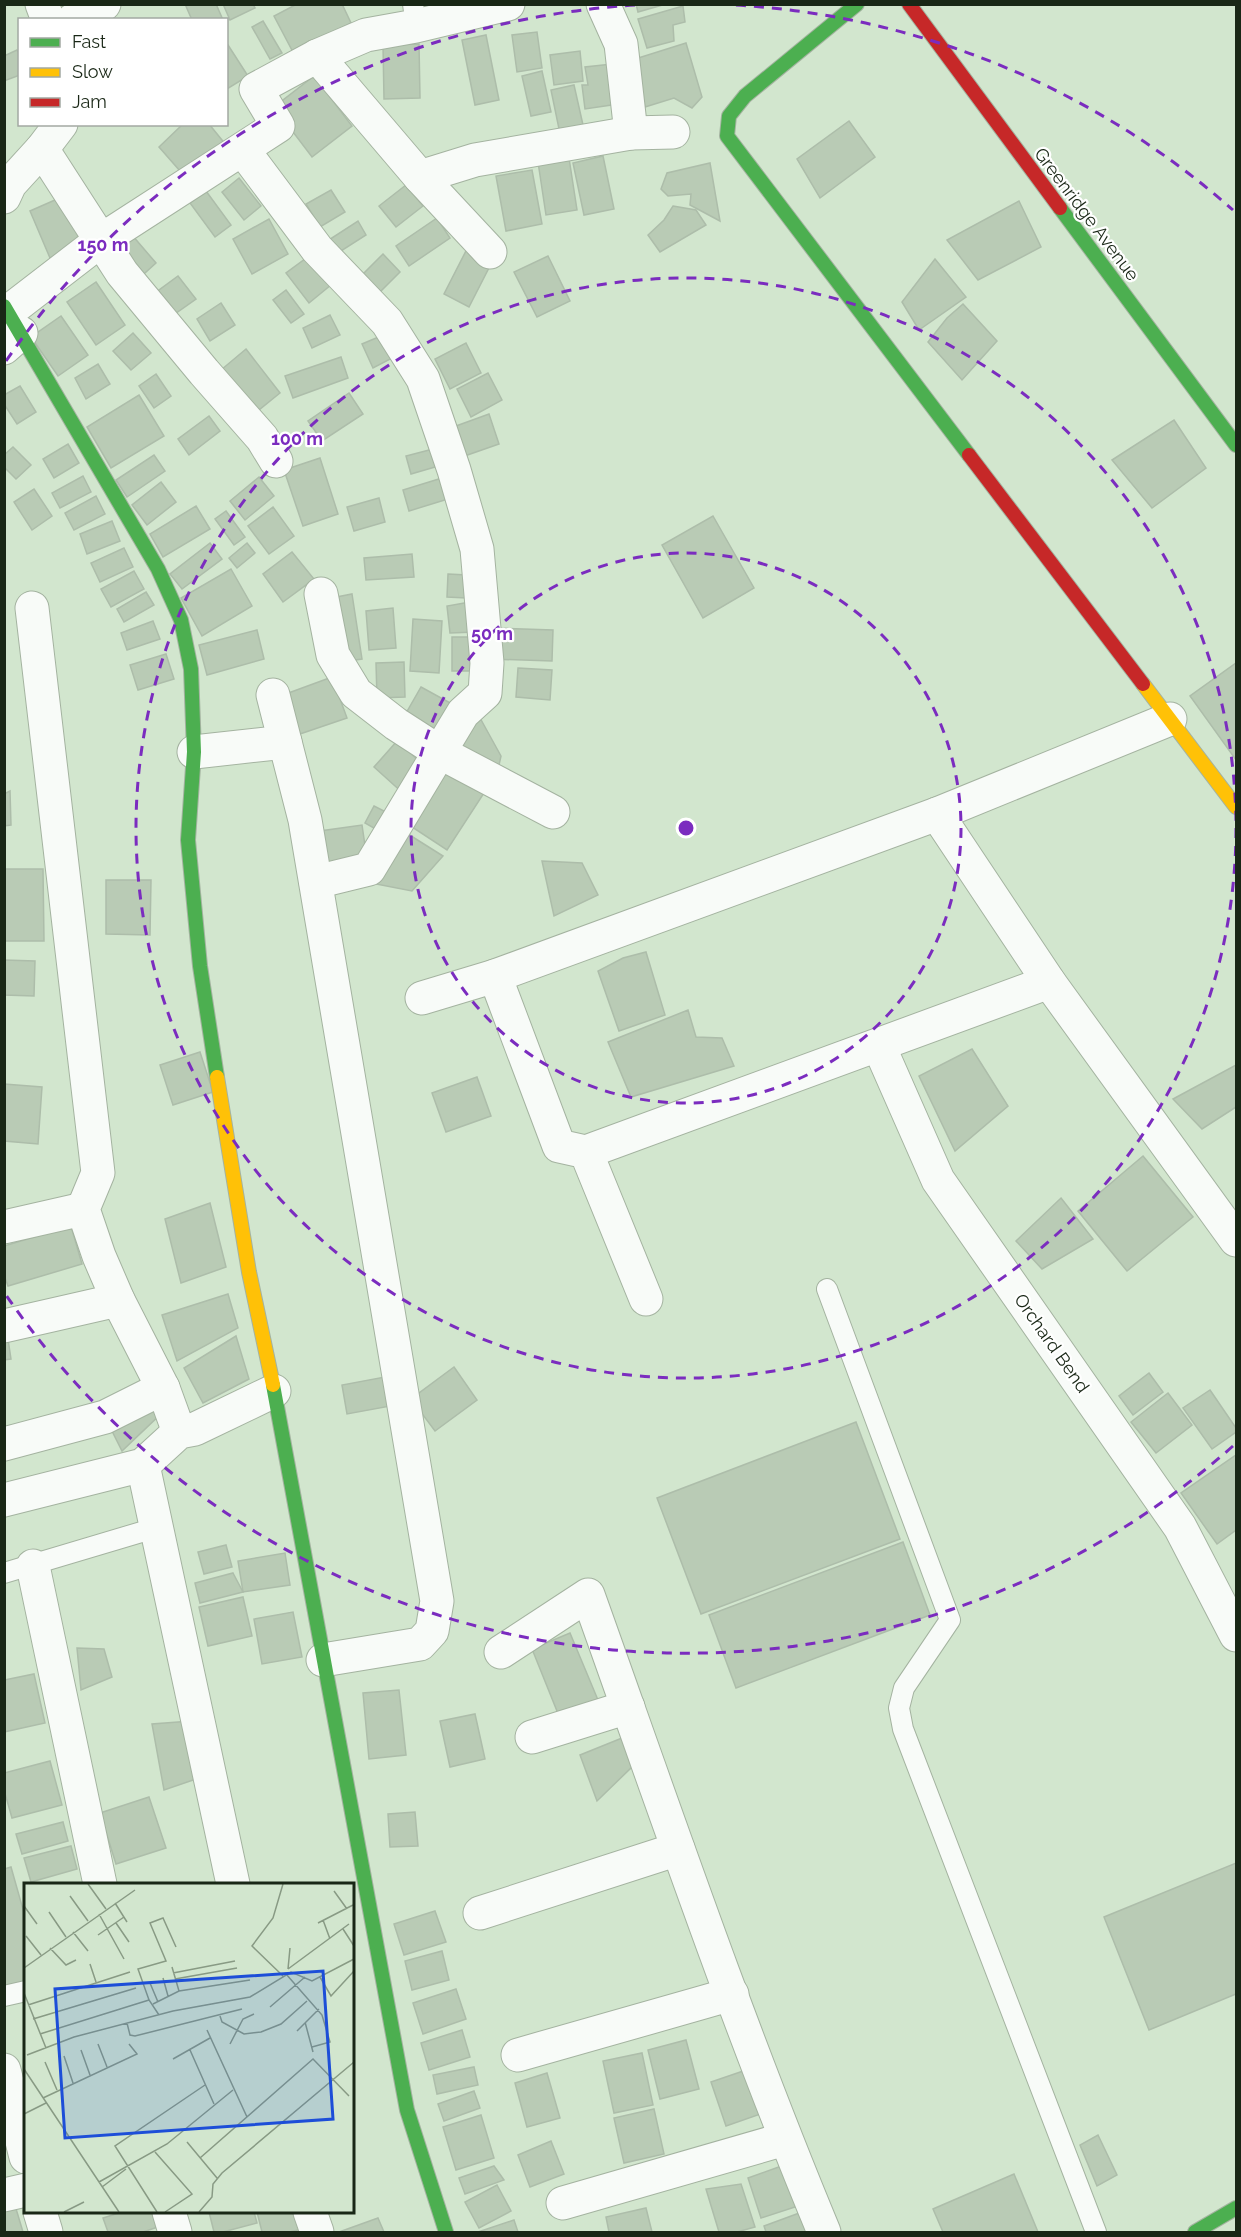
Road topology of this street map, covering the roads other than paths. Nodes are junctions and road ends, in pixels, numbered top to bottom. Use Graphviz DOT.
graph roads {
  1 [pos="104,4"];
  2 [pos="508,4"];
  3 [pos="603,4"];
  4 [pos="857,4"];
  5 [pos="909,4"];
  6 [pos="415,15"];
  7 [pos="77,18"];
  8 [pos="317,56"];
  9 [pos="673,132"];
  10 [pos="632,133"];
  11 [pos="51,137"];
  12 [pos="243,150"];
  13 [pos="420,177"];
  14 [pos="4,197"];
  15 [pos="100,241"];
  16 [pos="490,252"];
  17 [pos="9,325"];
  18 [pos="1236,445"];
  19 [pos="276,461"];
  20 [pos="321,594"];
  21 [pos="32,608"];
  22 [pos="273,694"];
  23 [pos="1170,719"];
  24 [pos="285,742"];
  25 [pos="194,752"];
  26 [pos="441,753"];
  27 [pos="1236,807"];
  28 [pos="554,812"];
  29 [pos="937,814"];
  30 [pos="316,882"];
  31 [pos="495,976"];
  32 [pos="1049,982"];
  33 [pos="422,998"];
  34 [pos="879,1046"];
  35 [pos="586,1152"];
  36 [pos="83,1209"];
  37 [pos="4,1227"];
  38 [pos="1236,1240"];
  39 [pos="827,1289"];
  40 [pos="646,1299"];
  41 [pos="118,1300"];
  42 [pos="4,1326"];
  43 [pos="163,1388"];
  44 [pos="274,1391"];
  45 [pos="179,1432"];
  46 [pos="4,1444"];
  47 [pos="143,1465"];
  48 [pos="4,1500"];
  49 [pos="155,1528"];
  50 [pos="19,1569"];
  51 [pos="1236,1635"];
  52 [pos="501,1652"];
  53 [pos="323,1660"];
  54 [pos="627,1707"];
  55 [pos="531,1737"];
  56 [pos="678,1849"];
  57 [pos="100,1883"];
  58 [pos="233,1883"];
  59 [pos="480,1913"];
  60 [pos="24,1991"];
  61 [pos="732,1994"];
  62 [pos="4,1996"];
  63 [pos="518,2055"];
  64 [pos="4,2070"];
  65 [pos="785,2139"];
  66 [pos="24,2149"];
  67 [pos="24,2190"];
  68 [pos="4,2195"];
  69 [pos="563,2203"];
  70 [pos="1236,2208"];
  71 [pos="41,2213"];
  72 [pos="170,2213"];
  73 [pos="311,2213"];
  74 [pos="46,2232"];
  75 [pos="176,2232"];
  76 [pos="317,2232"];
  77 [pos="446,2232"];
  78 [pos="824,2232"];
  79 [pos="1096,2232"];
  80 [pos="1195,2232"];
  1 -- 7 [label="street"];
  2 -- 6 [label="street"];
  3 -- 10 [label="street"];
  4 -- 23 [label="street"];
  5 -- 18 [label="street, Greenridge Avenue"];
  6 -- 8 [label="street"];
  8 -- 12 [label="street"];
  8 -- 13 [label="street"];
  9 -- 10 [label="street"];
  10 -- 13 [label="street"];
  11 -- 14 [label="street"];
  11 -- 15 [label="street"];
  12 -- 15 [label="street"];
  12 -- 26 [label="street"];
  13 -- 16 [label="street"];
  15 -- 17 [label="street"];
  15 -- 19 [label="street"];
  17 -- 25 [label="street"];
  20 -- 26 [label="street"];
  21 -- 36 [label="street"];
  22 -- 24 [label="street"];
  23 -- 27 [label="street"];
  23 -- 29 [label="street"];
  24 -- 25 [label="street"];
  24 -- 30 [label="street"];
  25 -- 44 [label="street"];
  26 -- 28 [label="street"];
  26 -- 30 [label="street"];
  29 -- 31 [label="street"];
  29 -- 32 [label="street"];
  30 -- 53 [label="street"];
  31 -- 33 [label="street"];
  31 -- 35 [label="street"];
  32 -- 34 [label="street"];
  32 -- 38 [label="street"];
  34 -- 35 [label="street"];
  34 -- 51 [label="street, Orchard Bend"];
  35 -- 40 [label="street"];
  36 -- 37 [label="street"];
  36 -- 41 [label="street"];
  39 -- 79 [label="lane"];
  41 -- 42 [label="street"];
  41 -- 43 [label="street"];
  43 -- 45 [label="street"];
  43 -- 46 [label="street"];
  44 -- 45 [label="street"];
  44 -- 53 [label="street"];
  45 -- 47 [label="street"];
  47 -- 48 [label="street"];
  47 -- 49 [label="street"];
  49 -- 50 [label="lane"];
  49 -- 58 [label="street"];
  50 -- 57 [label="street"];
  52 -- 54 [label="street"];
  53 -- 77 [label="street"];
  54 -- 55 [label="street"];
  54 -- 56 [label="street"];
  56 -- 59 [label="street"];
  56 -- 61 [label="street"];
  60 -- 62 [label="lane"];
  61 -- 63 [label="street"];
  61 -- 65 [label="street"];
  64 -- 66 [label="street"];
  65 -- 69 [label="street"];
  65 -- 78 [label="street"];
  67 -- 68 [label="street"];
  70 -- 80 [label="street"];
  71 -- 74 [label="street"];
  72 -- 75 [label="street"];
  73 -- 76 [label="street"];
}
